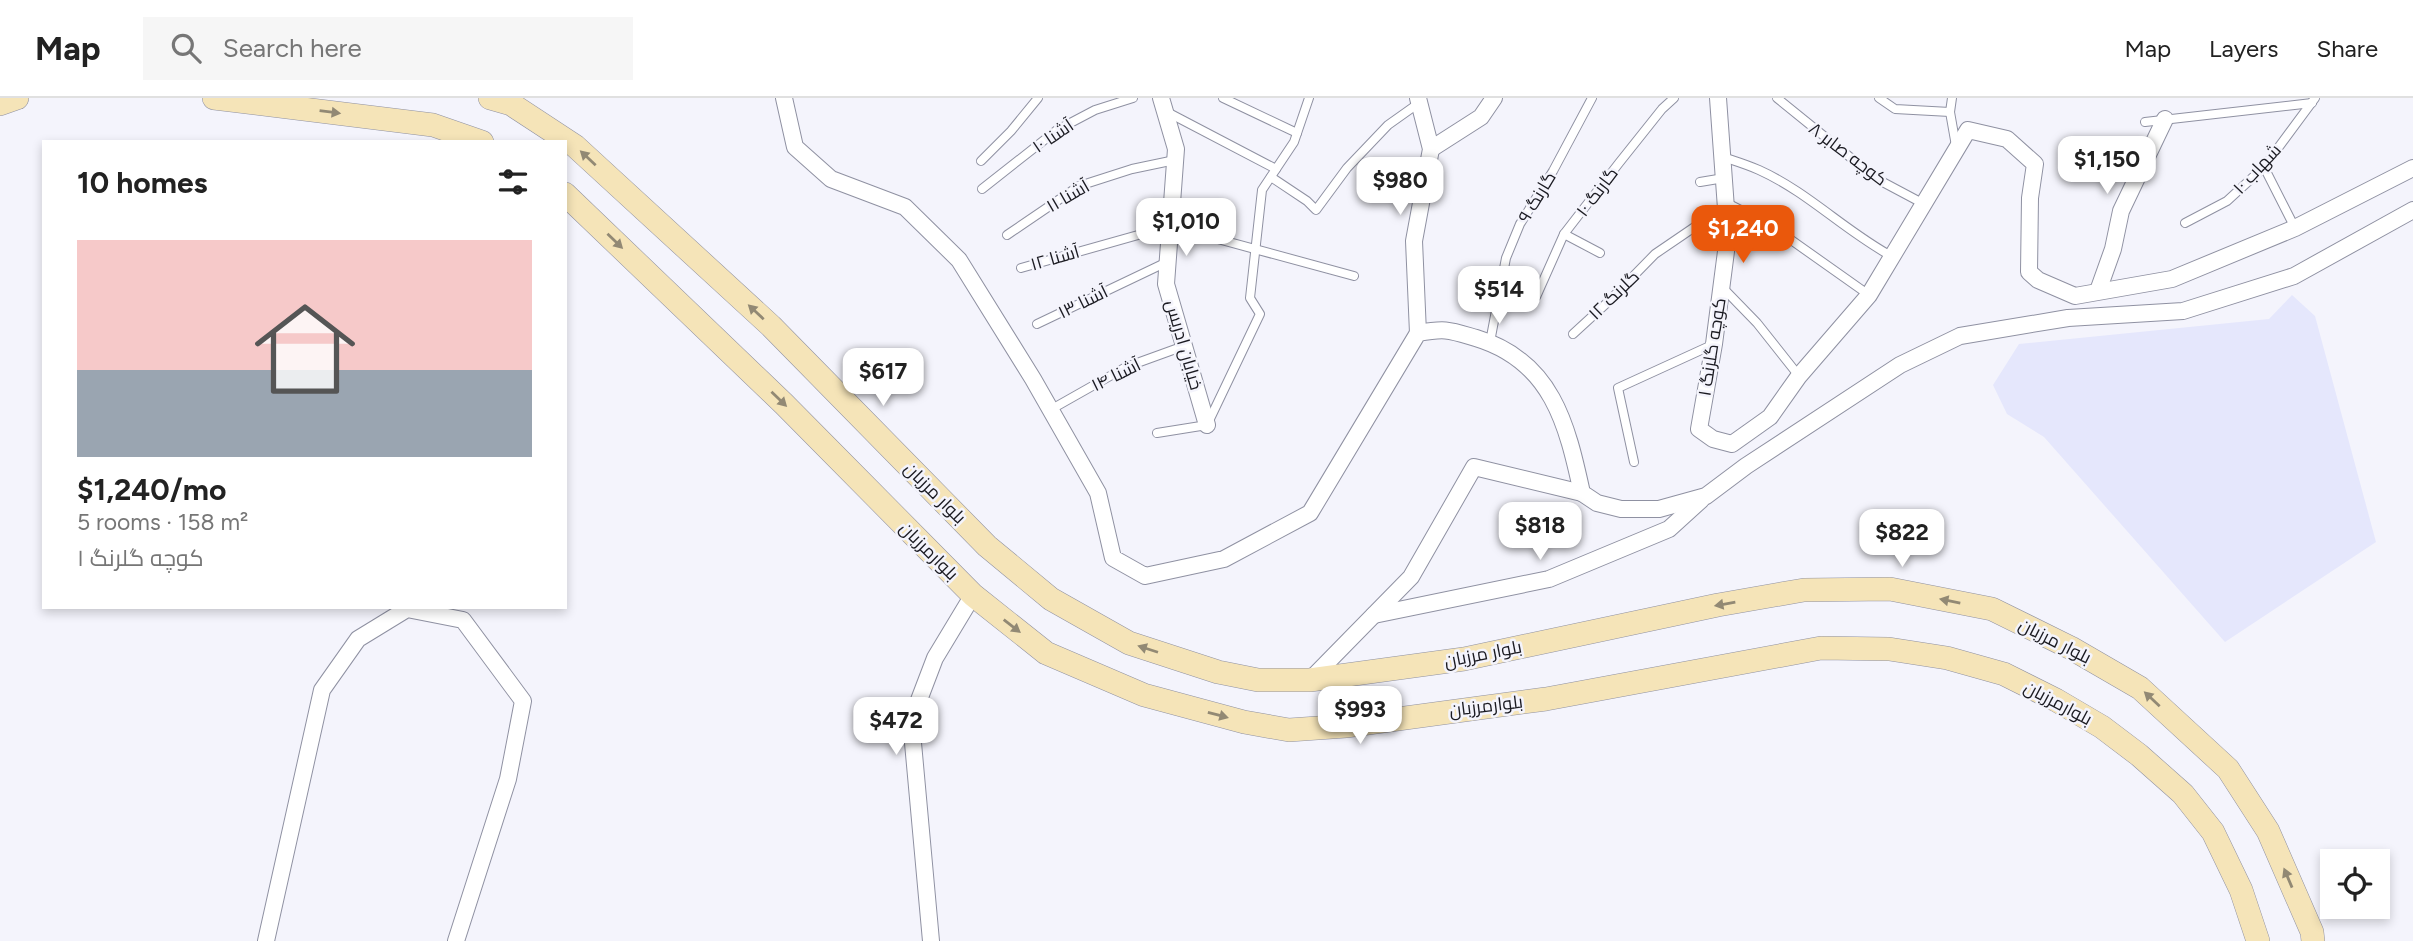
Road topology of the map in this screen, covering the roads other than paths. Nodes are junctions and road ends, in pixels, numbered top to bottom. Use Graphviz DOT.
graph roads {
  1 [pos="17,98"];
  2 [pos="214,98"];
  3 [pos="490,98"];
  4 [pos="784,98"];
  5 [pos="1038,98"];
  6 [pos="1133,98"];
  7 [pos="1223,98"];
  8 [pos="1309,98"];
  9 [pos="1494,98"];
  10 [pos="1592,98"];
  11 [pos="1674,98"];
  12 [pos="1718,98"];
  13 [pos="1777,98"];
  14 [pos="1879,98"];
  15 [pos="1952,98"];
  16 [pos="1419,100"];
  17 [pos="2314,101"];
  18 [pos="0,104"];
  19 [pos="1163,104"];
  20 [pos="1950,112"];
  21 [pos="2165,119"];
  22 [pos="2145,122"];
  23 [pos="1297,134"];
  24 [pos="476,140"];
  25 [pos="566,140"];
  26 [pos="567,141"];
  27 [pos="1431,149"];
  28 [pos="1957,149"];
  29 [pos="1723,157"];
  30 [pos="1175,160"];
  31 [pos="981,161"];
  32 [pos="2264,167"];
  33 [pos="2413,169"];
  34 [pos="1273,173"];
  35 [pos="1724,178"];
  36 [pos="1700,182"];
  37 [pos="982,188"];
  38 [pos="567,196"];
  39 [pos="1924,204"];
  40 [pos="1726,209"];
  41 [pos="2413,210"];
  42 [pos="2185,223"];
  43 [pos="1170,226"];
  44 [pos="2295,228"];
  45 [pos="1564,234"];
  46 [pos="1006,235"];
  47 [pos="1254,249"];
  48 [pos="1600,253"];
  49 [pos="1893,257"];
  50 [pos="1167,262"];
  51 [pos="1021,268"];
  52 [pos="1354,276"];
  53 [pos="1722,287"];
  54 [pos="2098,291"];
  55 [pos="1869,295"];
  56 [pos="1536,297"];
  57 [pos="1037,324"];
  58 [pos="1418,334"];
  59 [pos="1573,334"];
  60 [pos="1490,342"];
  61 [pos="1714,344"];
  62 [pos="1184,346"];
  63 [pos="1800,376"];
  64 [pos="1050,410"];
  65 [pos="1207,425"];
  66 [pos="1157,433"];
  67 [pos="1634,462"];
  68 [pos="1583,493"];
  69 [pos="1706,496"];
  70 [pos="973,595"];
  71 [pos="1373,615"];
  72 [pos="1310,680"];
  73 [pos="266,941"];
  74 [pos="456,941"];
  75 [pos="931,941"];
  76 [pos="2258,941"];
  77 [pos="2313,941"];
  1 -- 18 [label="main road"];
  2 -- 24 [label="main road, one-way"];
  25 -- 3 [label="main road, بلوار مرزبان, one-way"];
  4 -- 64 [label="street"];
  5 -- 31 [label="lane, آشنا ۱۰"];
  6 -- 37 [label="lane, آشنا ۱۰"];
  7 -- 23 [label="lane"];
  8 -- 23 [label="lane"];
  9 -- 27 [label="street"];
  10 -- 60 [label="lane, گارنگ ۹"];
  11 -- 45 [label="lane, گارنگ ۱۰"];
  12 -- 29 [label="street, کوچه گلرنگ ۱"];
  13 -- 39 [label="lane, کوچه صابر ۸"];
  14 -- 20 [label="lane"];
  15 -- 20 [label="lane"];
  16 -- 27 [label="street"];
  16 -- 34 [label="lane"];
  17 -- 21 [label="lane"];
  17 -- 32 [label="lane, شهاب ۱۰"];
  19 -- 30 [label="street, خیابان ادریس"];
  19 -- 34 [label="lane"];
  20 -- 28 [label="lane"];
  21 -- 22 [label="lane"];
  21 -- 54 [label="street"];
  23 -- 34 [label="lane"];
  72 -- 26 [label="main road, بلوار مرزبان, one-way"];
  27 -- 58 [label="street"];
  28 -- 39 [label="street"];
  28 -- 54 [label="street"];
  29 -- 35 [label="street, کوچه گلرنگ ۱"];
  29 -- 49 [label="lane"];
  30 -- 43 [label="street, خیابان ادریس"];
  30 -- 46 [label="lane, آشنا ۱۱"];
  32 -- 42 [label="lane, شهاب ۱۰"];
  32 -- 44 [label="lane"];
  33 -- 44 [label="street"];
  34 -- 47 [label="lane"];
  35 -- 36 [label="lane"];
  35 -- 40 [label="street, کوچه گلرنگ ۱"];
  38 -- 70 [label="main road, بلوارمرزبان, one-way"];
  39 -- 49 [label="street"];
  40 -- 53 [label="street, کوچه گلرنگ ۱"];
  40 -- 55 [label="lane"];
  40 -- 59 [label="lane, گلرنگ ۱۲"];
  41 -- 69 [label="street"];
  43 -- 47 [label="lane"];
  43 -- 50 [label="street, خیابان ادریس"];
  43 -- 51 [label="lane, آشنا ۱۲"];
  44 -- 54 [label="street"];
  45 -- 48 [label="lane"];
  45 -- 56 [label="lane, گارنگ ۱۰"];
  47 -- 52 [label="lane"];
  47 -- 65 [label="lane"];
  49 -- 55 [label="street"];
  50 -- 57 [label="lane, آشنا ۱۳"];
  50 -- 62 [label="street, خیابان ادریس"];
  53 -- 61 [label="street, کوچه گلرنگ ۱"];
  53 -- 63 [label="lane"];
  55 -- 63 [label="street"];
  58 -- 60 [label="street"];
  58 -- 64 [label="street"];
  60 -- 68 [label="street"];
  61 -- 63 [label="street, کوچه گلرنگ ۱"];
  61 -- 67 [label="lane"];
  62 -- 64 [label="lane, آشنا ۱۴"];
  62 -- 65 [label="street, خیابان ادریس"];
  65 -- 66 [label="lane"];
  68 -- 69 [label="street"];
  68 -- 71 [label="street"];
  69 -- 71 [label="street"];
  70 -- 75 [label="street"];
  70 -- 76 [label="main road, بلوارمرزبان, one-way"];
  71 -- 72 [label="street"];
  77 -- 72 [label="main road, بلوار مرزبان, one-way"];
  73 -- 74 [label="street"];
}
